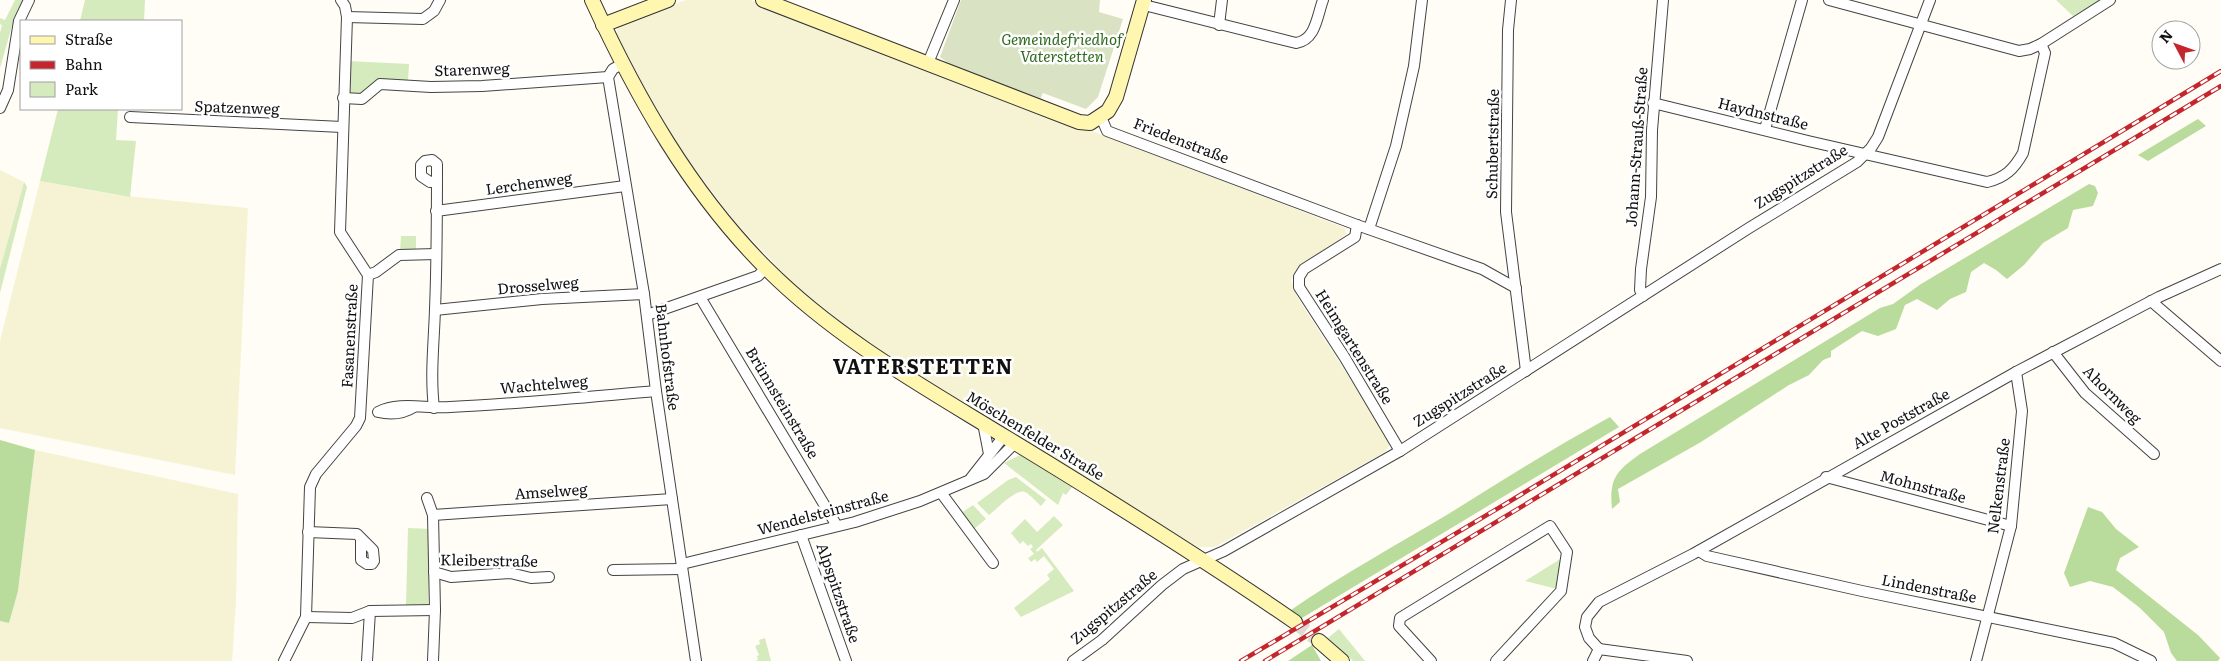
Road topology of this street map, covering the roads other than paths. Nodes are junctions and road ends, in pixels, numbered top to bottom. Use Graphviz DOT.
graph roads {
  1 [pos="29,0"];
  2 [pos="341,0"];
  3 [pos="440,0"];
  4 [pos="592,0"];
  5 [pos="668,0"];
  6 [pos="763,0"];
  7 [pos="954,0"];
  8 [pos="1222,0"];
  9 [pos="1323,0"];
  10 [pos="1422,0"];
  11 [pos="1511,0"];
  12 [pos="1663,0"];
  13 [pos="1802,0"];
  14 [pos="1829,0"];
  15 [pos="1930,0"];
  16 [pos="2110,0"];
  17 [pos="1144,2"];
  18 [pos="346,17"];
  19 [pos="603,25"];
  20 [pos="1219,25"];
  21 [pos="1921,26"];
  22 [pos="2041,44"];
  23 [pos="928,63"];
  24 [pos="624,69"];
  25 [pos="608,77"];
  26 [pos="343,98"];
  27 [pos="1654,103"];
  28 [pos="0,108"];
  29 [pos="130,117"];
  30 [pos="1101,118"];
  31 [pos="342,126"];
  32 [pos="1765,129"];
  33 [pos="1865,154"];
  34 [pos="437,181"];
  35 [pos="625,186"];
  36 [pos="436,211"];
  37 [pos="1357,225"];
  38 [pos="1369,229"];
  39 [pos="436,254"];
  40 [pos="766,268"];
  41 [pos="2221,269"];
  42 [pos="368,275"];
  43 [pos="1516,288"];
  44 [pos="644,294"];
  45 [pos="1643,296"];
  46 [pos="700,297"];
  47 [pos="2151,301"];
  48 [pos="435,310"];
  49 [pos="647,315"];
  50 [pos="2053,352"];
  51 [pos="2221,361"];
  52 [pos="1526,371"];
  53 [pos="2016,372"];
  54 [pos="656,391"];
  55 [pos="434,408"];
  56 [pos="360,418"];
  57 [pos="983,424"];
  58 [pos="1010,439"];
  59 [pos="1400,451"];
  60 [pos="989,454"];
  61 [pos="2154,454"];
  62 [pos="1826,477"];
  63 [pos="969,481"];
  64 [pos="942,494"];
  65 [pos="427,498"];
  66 [pos="672,499"];
  67 [pos="433,515"];
  68 [pos="837,526"];
  69 [pos="2011,526"];
  70 [pos="308,532"];
  71 [pos="801,535"];
  72 [pos="362,538"];
  73 [pos="1699,550"];
  74 [pos="1204,559"];
  75 [pos="993,563"];
  76 [pos="682,567"];
  77 [pos="614,570"];
  78 [pos="434,572"];
  79 [pos="549,577"];
  80 [pos="435,610"];
  81 [pos="370,611"];
  82 [pos="1989,616"];
  83 [pos="306,617"];
  84 [pos="1295,622"];
  85 [pos="1319,641"];
  86 [pos="1599,649"];
  87 [pos="1671,659"];
  88 [pos="284,661"];
  89 [pos="367,661"];
  90 [pos="433,661"];
  91 [pos="696,661"];
  92 [pos="846,661"];
  93 [pos="1073,661"];
  94 [pos="1342,661"];
  95 [pos="1431,661"];
  96 [pos="1496,661"];
  97 [pos="1593,661"];
  98 [pos="1687,661"];
  99 [pos="1976,661"];
  100 [pos="2151,661"];
  1 -- 28 [label="street"];
  2 -- 18 [label="street, Fasanenstraße"];
  3 -- 18 [label="street"];
  4 -- 19 [label="street, Möschenfelder Straße"];
  5 -- 19 [label="street"];
  6 -- 23 [label="street"];
  7 -- 23 [label="street"];
  8 -- 20 [label="street"];
  9 -- 20 [label="street"];
  10 -- 38 [label="street"];
  11 -- 43 [label="street, Schubertstraße"];
  12 -- 27 [label="street, Johann-Strauß-Straße"];
  13 -- 32 [label="street"];
  14 -- 21 [label="street"];
  15 -- 21 [label="street, Zugspitzstraße"];
  16 -- 22 [label="street"];
  17 -- 20 [label="street"];
  17 -- 30 [label="street"];
  18 -- 26 [label="street, Fasanenstraße"];
  19 -- 24 [label="street, Möschenfelder Straße"];
  21 -- 22 [label="street"];
  21 -- 33 [label="street, Zugspitzstraße"];
  22 -- 33 [label="street, Zugspitzstraße"];
  23 -- 30 [label="street"];
  24 -- 25 [label="street"];
  24 -- 40 [label="street, Möschenfelder Straße"];
  25 -- 26 [label="street, Starenweg"];
  25 -- 35 [label="street, Bahnhofstraße"];
  26 -- 31 [label="street, Fasanenstraße"];
  27 -- 32 [label="street, Haydnstraße"];
  27 -- 45 [label="street, Johann-Strauß-Straße"];
  29 -- 31 [label="street, Spatzenweg"];
  30 -- 37 [label="street, Friedenstraße"];
  31 -- 42 [label="street, Fasanenstraße"];
  32 -- 33 [label="street, Haydnstraße"];
  33 -- 45 [label="street, Zugspitzstraße"];
  34 -- 36 [label="street"];
  35 -- 36 [label="street, Lerchenweg"];
  35 -- 44 [label="street, Bahnhofstraße"];
  36 -- 39 [label="street"];
  37 -- 38 [label="street, Friedenstraße"];
  37 -- 59 [label="street, Heimgartenstraße"];
  38 -- 43 [label="street, Friedenstraße"];
  39 -- 42 [label="street"];
  39 -- 48 [label="street"];
  40 -- 46 [label="street"];
  40 -- 57 [label="street, Möschenfelder Straße"];
  41 -- 47 [label="street, Alte Poststraße"];
  42 -- 56 [label="street, Fasanenstraße"];
  43 -- 52 [label="street"];
  44 -- 48 [label="street, Drosselweg"];
  44 -- 49 [label="street, Bahnhofstraße"];
  45 -- 52 [label="street, Zugspitzstraße"];
  46 -- 49 [label="street"];
  46 -- 68 [label="street, Brünnsteinstraße"];
  47 -- 50 [label="street, Alte Poststraße"];
  47 -- 51 [label="street"];
  48 -- 55 [label="street"];
  49 -- 54 [label="street, Bahnhofstraße"];
  50 -- 53 [label="street, Alte Poststraße"];
  50 -- 61 [label="street, Ahornweg"];
  52 -- 59 [label="street, Zugspitzstraße"];
  53 -- 62 [label="street, Alte Poststraße"];
  53 -- 69 [label="street, Nelkenstraße"];
  54 -- 55 [label="street, Wachtelweg"];
  54 -- 66 [label="street, Bahnhofstraße"];
  55 -- 56 [label="street, Wachtelweg"];
  56 -- 70 [label="street"];
  57 -- 58 [label="street, Möschenfelder Straße"];
  57 -- 60 [label="street"];
  58 -- 60 [label="street, Wendelsteinstraße"];
  58 -- 63 [label="street, Wendelsteinstraße"];
  58 -- 74 [label="street, Möschenfelder Straße"];
  59 -- 74 [label="street, Zugspitzstraße"];
  60 -- 63 [label="street, Wendelsteinstraße"];
  62 -- 69 [label="street, Mohnstraße"];
  62 -- 73 [label="street, Alte Poststraße"];
  63 -- 64 [label="street, Wendelsteinstraße"];
  64 -- 68 [label="street, Wendelsteinstraße"];
  64 -- 75 [label="street"];
  65 -- 67 [label="street"];
  66 -- 67 [label="street, Amselweg"];
  66 -- 76 [label="street, Bahnhofstraße"];
  67 -- 78 [label="street"];
  68 -- 71 [label="street, Wendelsteinstraße"];
  69 -- 82 [label="street, Nelkenstraße"];
  70 -- 72 [label="street"];
  70 -- 83 [label="street"];
  71 -- 76 [label="street, Wendelsteinstraße"];
  71 -- 92 [label="street, Alpspitzstraße"];
  73 -- 82 [label="street, Lindenstraße"];
  73 -- 86 [label="street, Alte Poststraße"];
  74 -- 84 [label="street, Möschenfelder Straße"];
  74 -- 93 [label="street, Zugspitzstraße"];
  76 -- 77 [label="street"];
  76 -- 91 [label="street, Bahnhofstraße"];
  78 -- 79 [label="street, Kleiberstraße"];
  78 -- 80 [label="street, Kleiberstraße"];
  80 -- 81 [label="street"];
  80 -- 90 [label="street, Kleiberstraße"];
  81 -- 83 [label="street"];
  81 -- 89 [label="street"];
  82 -- 99 [label="street, Nelkenstraße"];
  82 -- 100 [label="street, Lindenstraße"];
  83 -- 88 [label="street"];
  85 -- 94 [label="street"];
  86 -- 87 [label="street"];
  86 -- 97 [label="street"];
  87 -- 98 [label="street"];
  95 -- 96 [label="street"];
}
